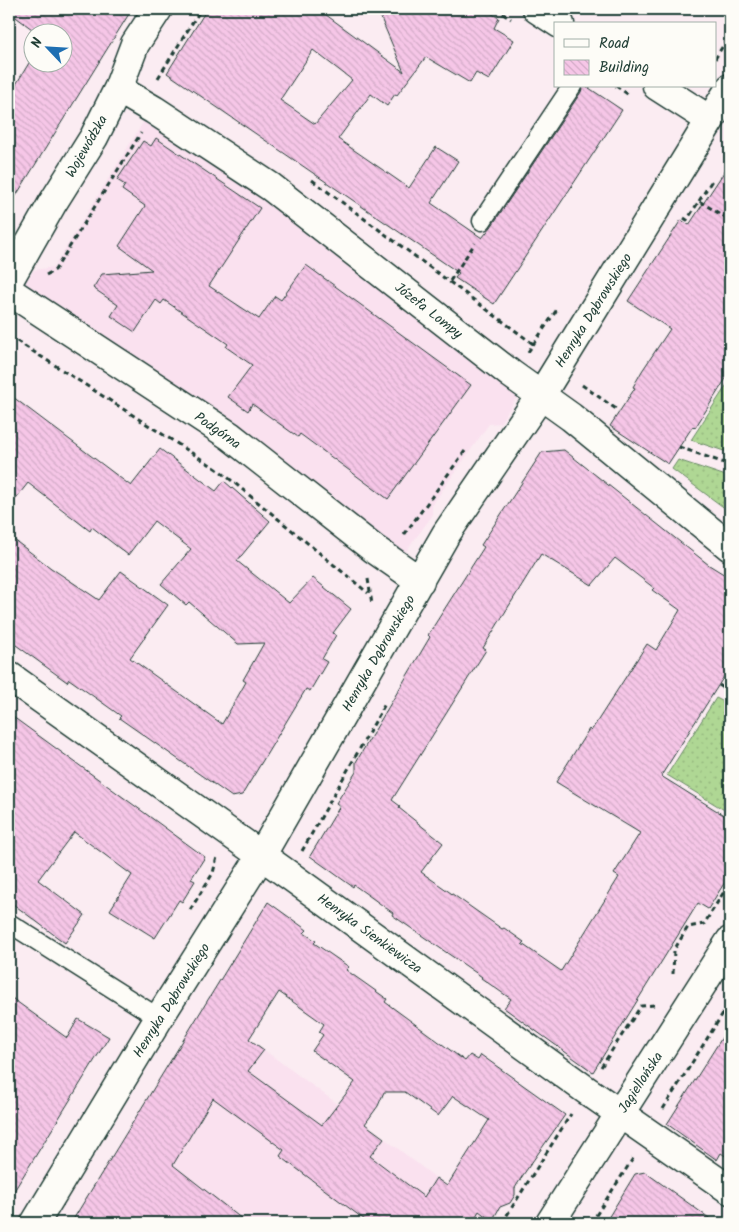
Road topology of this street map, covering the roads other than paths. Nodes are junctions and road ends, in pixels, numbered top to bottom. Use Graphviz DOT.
graph roads {
  1 [pos="158,9"];
  2 [pos="537,9"];
  3 [pos="557,22"];
  4 [pos="571,88"];
  5 [pos="660,88"];
  6 [pos="730,88"];
  7 [pos="118,89"];
  8 [pos="710,120"];
  9 [pos="482,221"];
  10 [pos="9,280"];
  11 [pos="9,291"];
  12 [pos="541,394"];
  13 [pos="730,547"];
  14 [pos="420,581"];
  15 [pos="9,676"];
  16 [pos="261,856"];
  17 [pos="9,923"];
  18 [pos="730,941"];
  19 [pos="159,1018"];
  20 [pos="630,1119"];
  21 [pos="730,1190"];
  22 [pos="35,1223"];
  23 [pos="550,1223"];
  1 -- 7 [label="street, Wojewódzka"];
  2 -- 3 [label="street"];
  4 -- 9 [label="lane"];
  5 -- 8 [label="street"];
  6 -- 8 [label="street, Henryka Dąbrowskiego"];
  7 -- 10 [label="street, Wojewódzka"];
  7 -- 12 [label="street, Józefa Lompy"];
  8 -- 12 [label="street, Henryka Dąbrowskiego"];
  11 -- 14 [label="street, Podgórna"];
  12 -- 13 [label="street, Józefa Lompy"];
  12 -- 14 [label="street, Henryka Dąbrowskiego"];
  14 -- 16 [label="street, Henryka Dąbrowskiego"];
  15 -- 16 [label="street, Henryka Sienkiewicza"];
  16 -- 19 [label="street, Henryka Dąbrowskiego"];
  16 -- 20 [label="street, Henryka Sienkiewicza"];
  17 -- 19 [label="lane"];
  18 -- 20 [label="street, Jagiellońska"];
  19 -- 22 [label="street, Henryka Dąbrowskiego"];
  20 -- 21 [label="street, Henryka Sienkiewicza"];
  20 -- 23 [label="street, Jagiellońska"];
}
